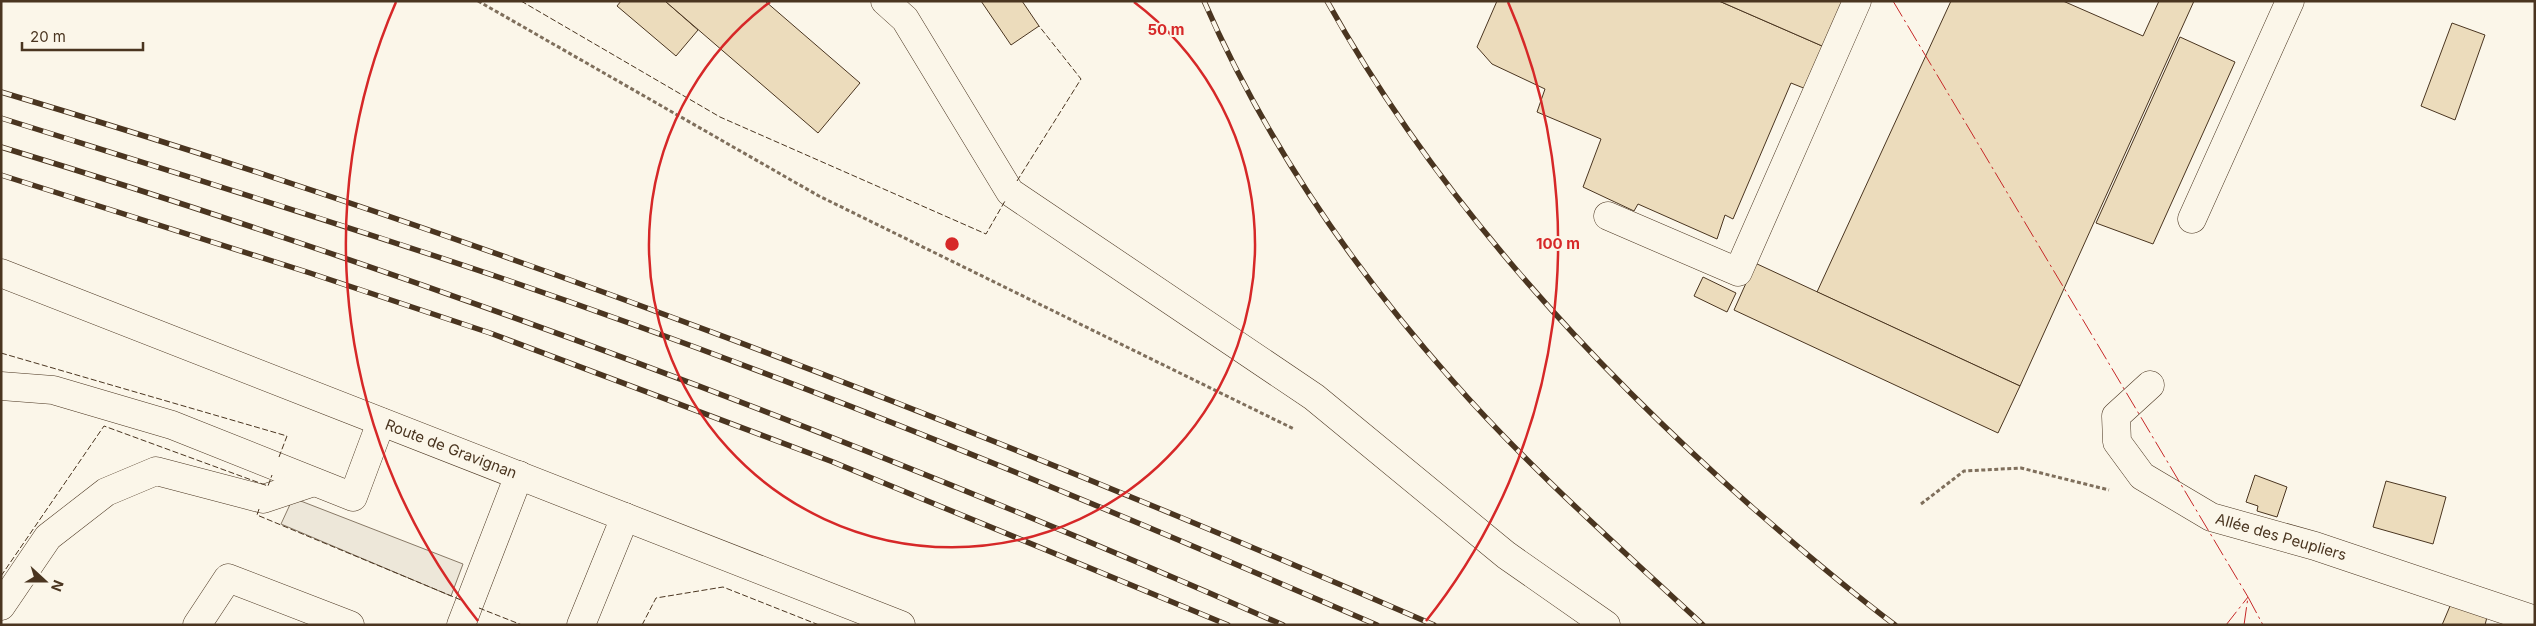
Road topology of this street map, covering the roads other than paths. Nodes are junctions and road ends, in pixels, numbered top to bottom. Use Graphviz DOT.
graph roads {
  1 [pos="885,1"];
  2 [pos="1857,1"];
  3 [pos="2290,1"];
  4 [pos="1608,216"];
  5 [pos="2192,219"];
  6 [pos="1,273"];
  7 [pos="2150,385"];
  8 [pos="1,386"];
  9 [pos="381,422"];
  10 [pos="519,475"];
  11 [pos="314,482"];
  12 [pos="625,516"];
  13 [pos="1,606"];
  14 [pos="2535,620"];
  15 [pos="197,625"];
  16 [pos="350,625"];
  17 [pos="461,625"];
  18 [pos="582,625"];
  19 [pos="901,625"];
  20 [pos="1606,625"];
  1 -- 20 [label="street"];
  2 -- 4 [label="street"];
  3 -- 5 [label="street"];
  6 -- 9 [label="street, Route de Gravignan"];
  7 -- 14 [label="street, Allée des Peupliers"];
  8 -- 11 [label="street"];
  9 -- 10 [label="street, Route de Gravignan"];
  9 -- 11 [label="street"];
  10 -- 12 [label="street, Route de Gravignan"];
  10 -- 17 [label="street"];
  11 -- 13 [label="street"];
  12 -- 18 [label="street"];
  12 -- 19 [label="street, Route de Gravignan"];
  15 -- 16 [label="street"];
}
